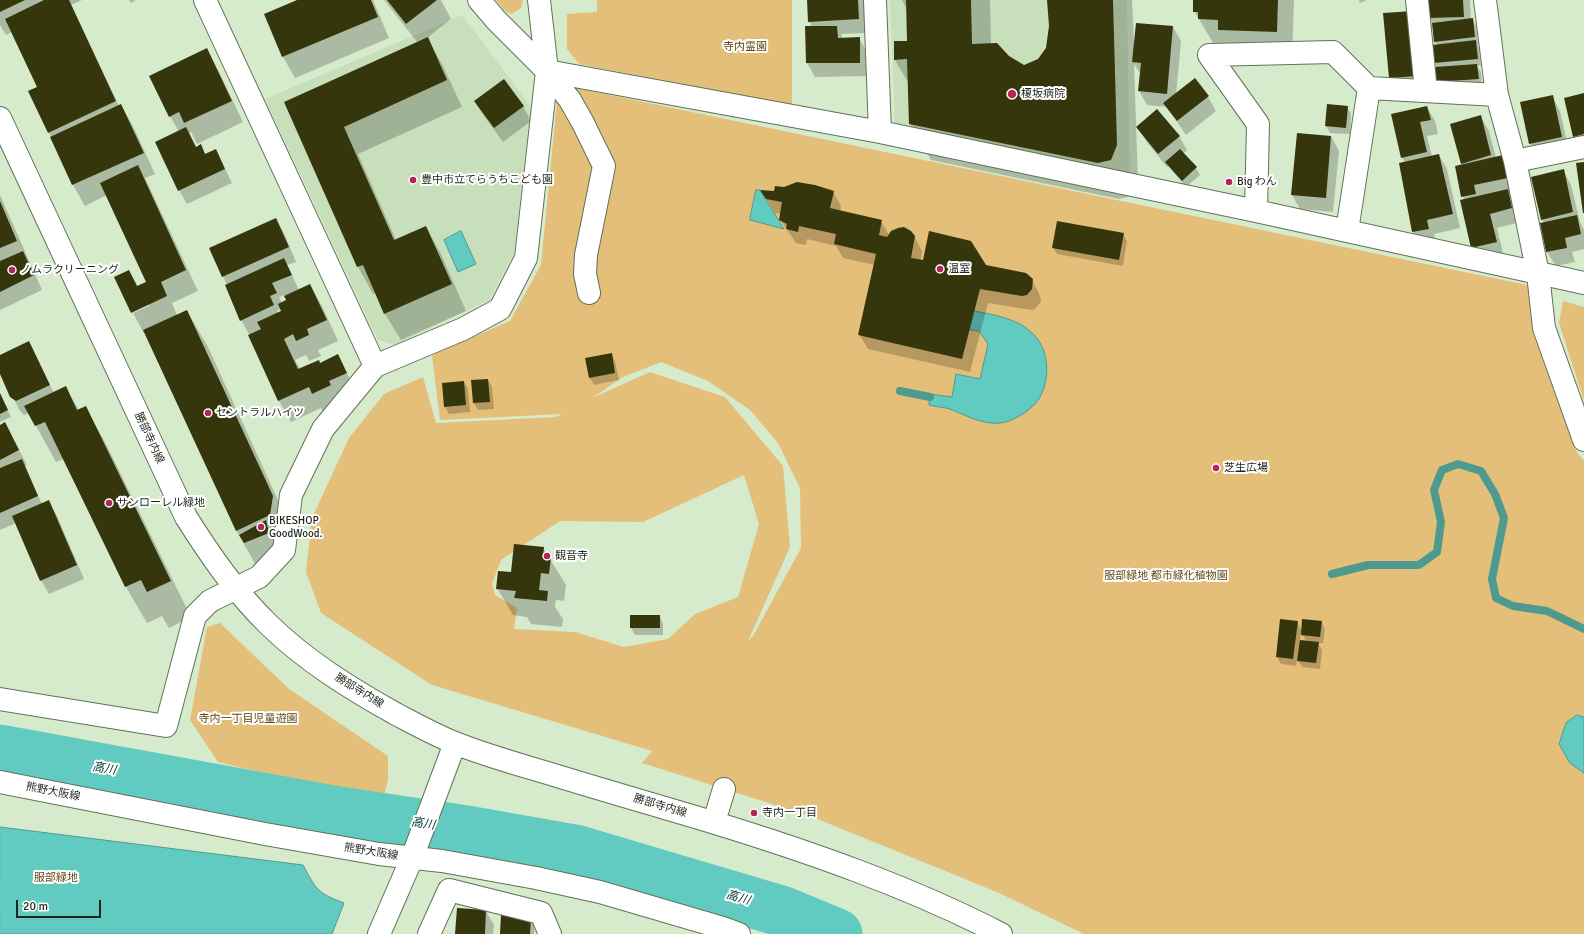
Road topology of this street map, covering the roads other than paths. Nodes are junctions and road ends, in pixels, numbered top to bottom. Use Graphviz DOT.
graph roads {
  1 [pos="206,0"];
  2 [pos="479,0"];
  3 [pos="539,0"];
  4 [pos="875,0"];
  5 [pos="1417,0"];
  6 [pos="1485,0"];
  7 [pos="547,71"];
  8 [pos="1369,88"];
  9 [pos="1426,91"];
  10 [pos="1497,95"];
  11 [pos="0,118"];
  12 [pos="880,132"];
  13 [pos="1584,147"];
  14 [pos="1515,161"];
  15 [pos="1256,211"];
  16 [pos="1347,231"];
  17 [pos="1538,274"];
  18 [pos="1584,283"];
  19 [pos="589,294"];
  20 [pos="375,366"];
  21 [pos="1584,440"];
  22 [pos="236,588"];
  23 [pos="0,699"];
  24 [pos="455,743"];
  25 [pos="0,782"];
  26 [pos="724,789"];
  27 [pos="714,822"];
  28 [pos="412,858"];
  29 [pos="379,934"];
  30 [pos="429,934"];
  31 [pos="550,934"];
  32 [pos="739,934"];
  33 [pos="1002,934"];
  1 -- 20 [label="street"];
  2 -- 7 [label="street"];
  3 -- 7 [label="street"];
  4 -- 12 [label="street"];
  5 -- 9 [label="street"];
  6 -- 10 [label="street"];
  7 -- 12 [label="street"];
  7 -- 19 [label="street"];
  7 -- 20 [label="street"];
  8 -- 9 [label="street"];
  8 -- 15 [label="street"];
  8 -- 16 [label="street"];
  9 -- 10 [label="street"];
  10 -- 14 [label="street"];
  11 -- 22 [label="street, 勝部寺内線"];
  12 -- 15 [label="street"];
  13 -- 14 [label="street"];
  14 -- 17 [label="street"];
  15 -- 16 [label="street"];
  16 -- 17 [label="street"];
  17 -- 18 [label="street"];
  17 -- 21 [label="street"];
  20 -- 22 [label="street"];
  22 -- 23 [label="street"];
  22 -- 24 [label="street, 勝部寺内線"];
  24 -- 27 [label="street, 勝部寺内線"];
  24 -- 28 [label="street"];
  25 -- 28 [label="street, 熊野大阪線"];
  26 -- 27 [label="street"];
  27 -- 33 [label="street, 勝部寺内線"];
  28 -- 29 [label="street"];
  28 -- 32 [label="street, 熊野大阪線"];
  30 -- 31 [label="street"];
}
